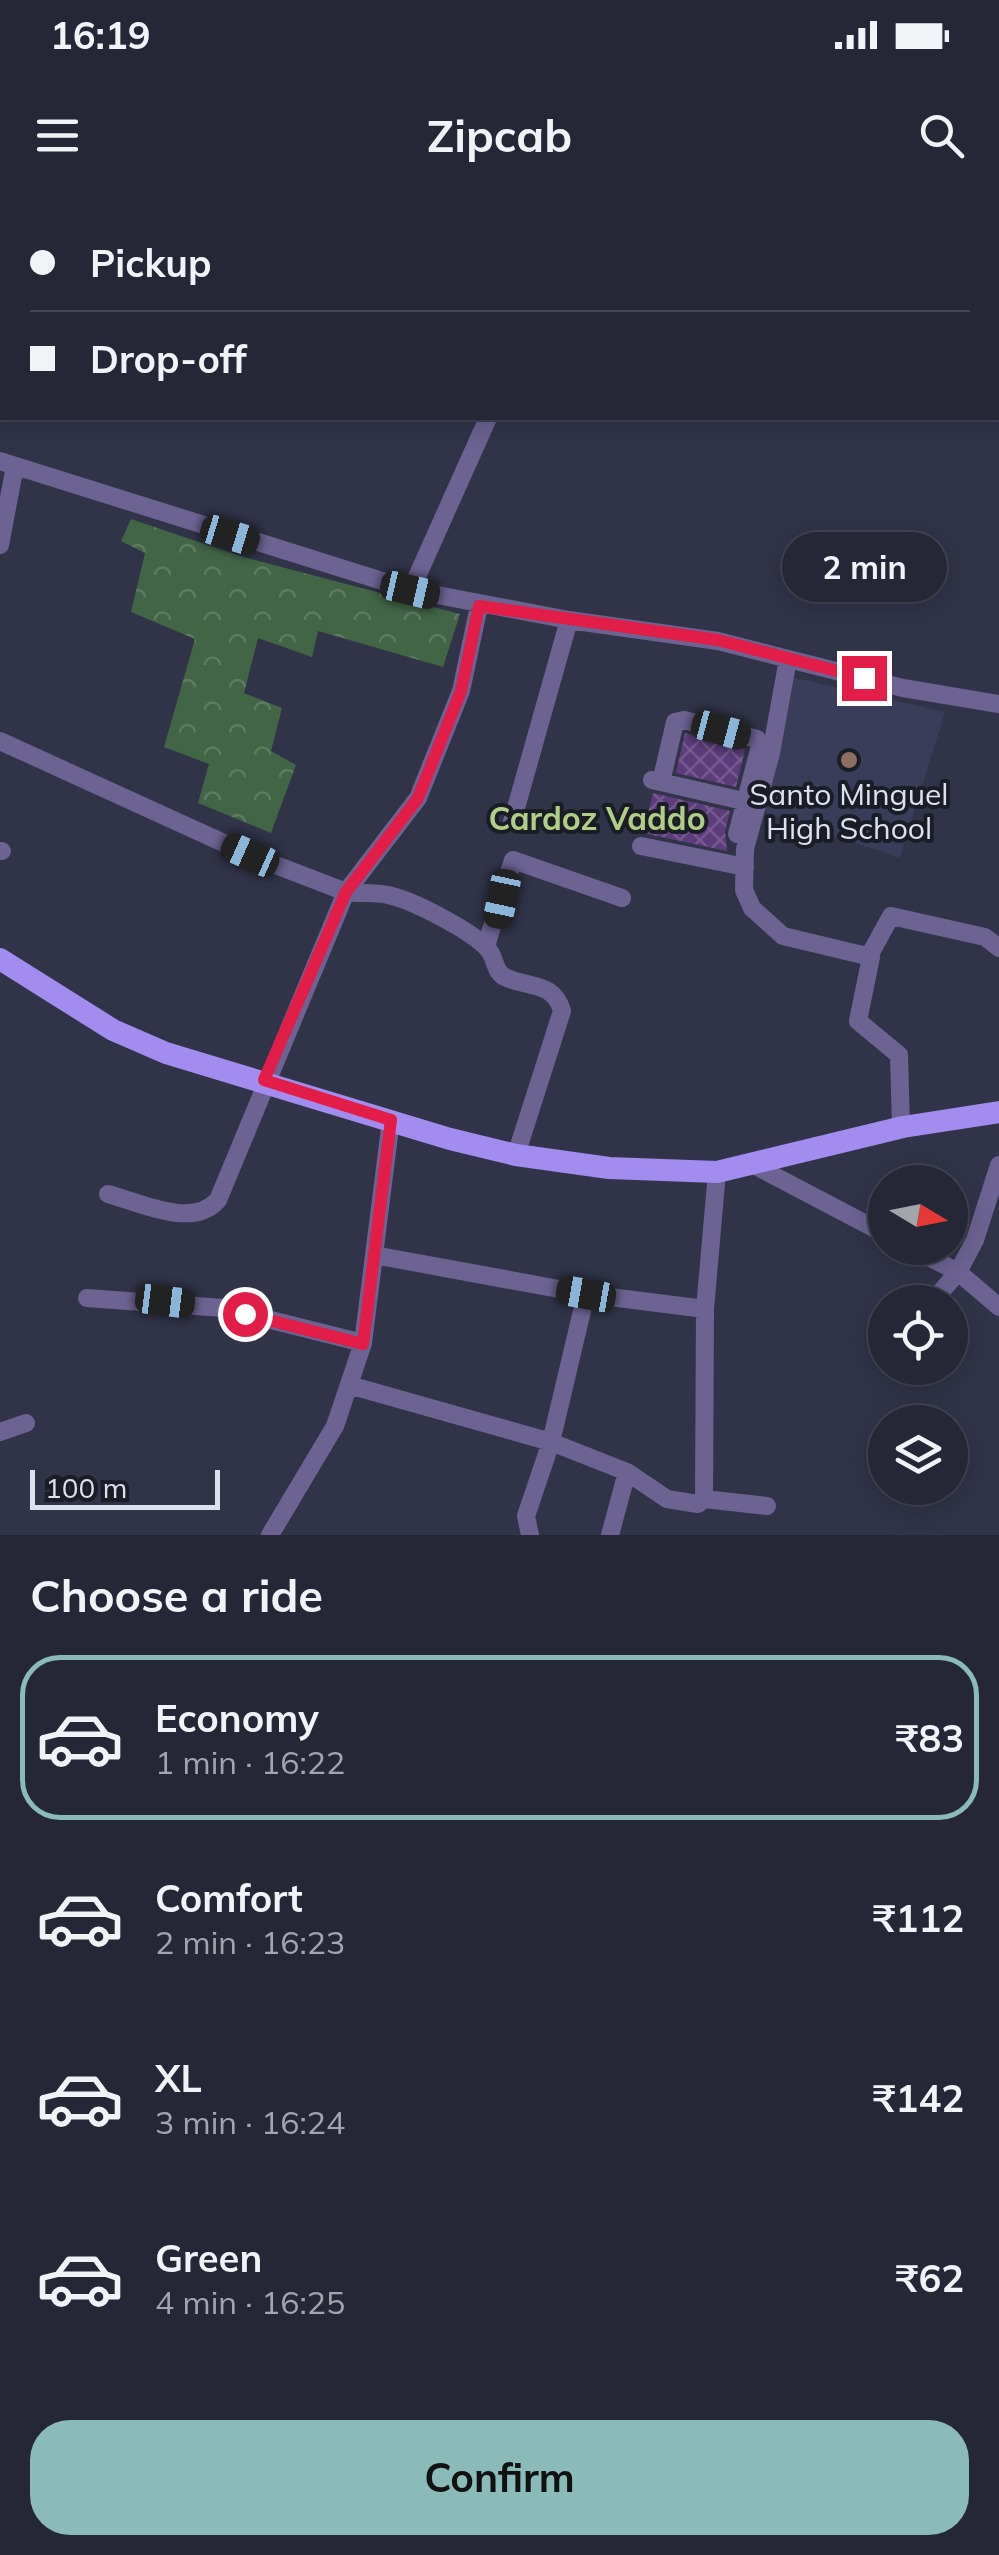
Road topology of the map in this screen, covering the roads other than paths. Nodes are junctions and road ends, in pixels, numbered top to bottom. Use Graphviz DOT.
graph roads {
  1 [pos="487,420"];
  2 [pos="8,464"];
  3 [pos="0,545"];
  4 [pos="410,590"];
  5 [pos="479,606"];
  6 [pos="569,620"];
  7 [pos="788,660"];
  8 [pos="998,701"];
  9 [pos="0,740"];
  10 [pos="751,803"];
  11 [pos="512,822"];
  12 [pos="736,834"];
  13 [pos="641,846"];
  14 [pos="745,867"];
  15 [pos="346,892"];
  16 [pos="622,898"];
  17 [pos="486,946"];
  18 [pos="999,948"];
  19 [pos="869,956"];
  20 [pos="0,959"];
  21 [pos="264,1080"];
  22 [pos="999,1112"];
  23 [pos="391,1120"];
  24 [pos="901,1128"];
  25 [pos="516,1155"];
  26 [pos="750,1164"];
  27 [pos="999,1165"];
  28 [pos="717,1172"];
  29 [pos="108,1194"];
  30 [pos="868,1225"];
  31 [pos="374,1256"];
  32 [pos="945,1265"];
  33 [pos="958,1272"];
  34 [pos="947,1285"];
  35 [pos="586,1294"];
  36 [pos="88,1298"];
  37 [pos="999,1307"];
  38 [pos="705,1309"];
  39 [pos="363,1344"];
  40 [pos="348,1385"];
  41 [pos="26,1424"];
  42 [pos="0,1432"];
  43 [pos="551,1442"];
  44 [pos="626,1472"];
  45 [pos="704,1499"];
  46 [pos="767,1506"];
  47 [pos="270,1535"];
  48 [pos="530,1535"];
  49 [pos="610,1535"];
  1 -- 4 [label="street"];
  2 -- 3 [label="street"];
  2 -- 4 [label="street"];
  4 -- 5 [label="street"];
  5 -- 6 [label="street"];
  5 -- 15 [label="street"];
  6 -- 7 [label="street"];
  6 -- 11 [label="street"];
  7 -- 8 [label="street"];
  7 -- 10 [label="street"];
  9 -- 15 [label="street"];
  10 -- 10 [label="street"];
  10 -- 12 [label="street"];
  10 -- 14 [label="street"];
  13 -- 14 [label="street"];
  14 -- 19 [label="street"];
  15 -- 17 [label="street"];
  15 -- 21 [label="street"];
  16 -- 17 [label="street"];
  17 -- 25 [label="street"];
  18 -- 19 [label="street"];
  19 -- 24 [label="street"];
  20 -- 21 [label="main road"];
  21 -- 23 [label="main road"];
  21 -- 29 [label="street"];
  22 -- 24 [label="main road"];
  23 -- 25 [label="main road"];
  23 -- 31 [label="street"];
  24 -- 26 [label="main road"];
  25 -- 28 [label="main road"];
  26 -- 28 [label="main road"];
  26 -- 30 [label="street"];
  27 -- 33 [label="street"];
  28 -- 38 [label="street"];
  31 -- 35 [label="street"];
  31 -- 39 [label="street"];
  32 -- 33 [label="street"];
  33 -- 34 [label="street"];
  33 -- 37 [label="street"];
  35 -- 38 [label="street"];
  35 -- 43 [label="street"];
  36 -- 39 [label="street"];
  38 -- 45 [label="street"];
  39 -- 40 [label="street"];
  40 -- 43 [label="street"];
  40 -- 47 [label="street"];
  41 -- 42 [label="street"];
  43 -- 44 [label="street"];
  43 -- 48 [label="street"];
  44 -- 45 [label="street"];
  44 -- 49 [label="street"];
  45 -- 46 [label="street"];
}
